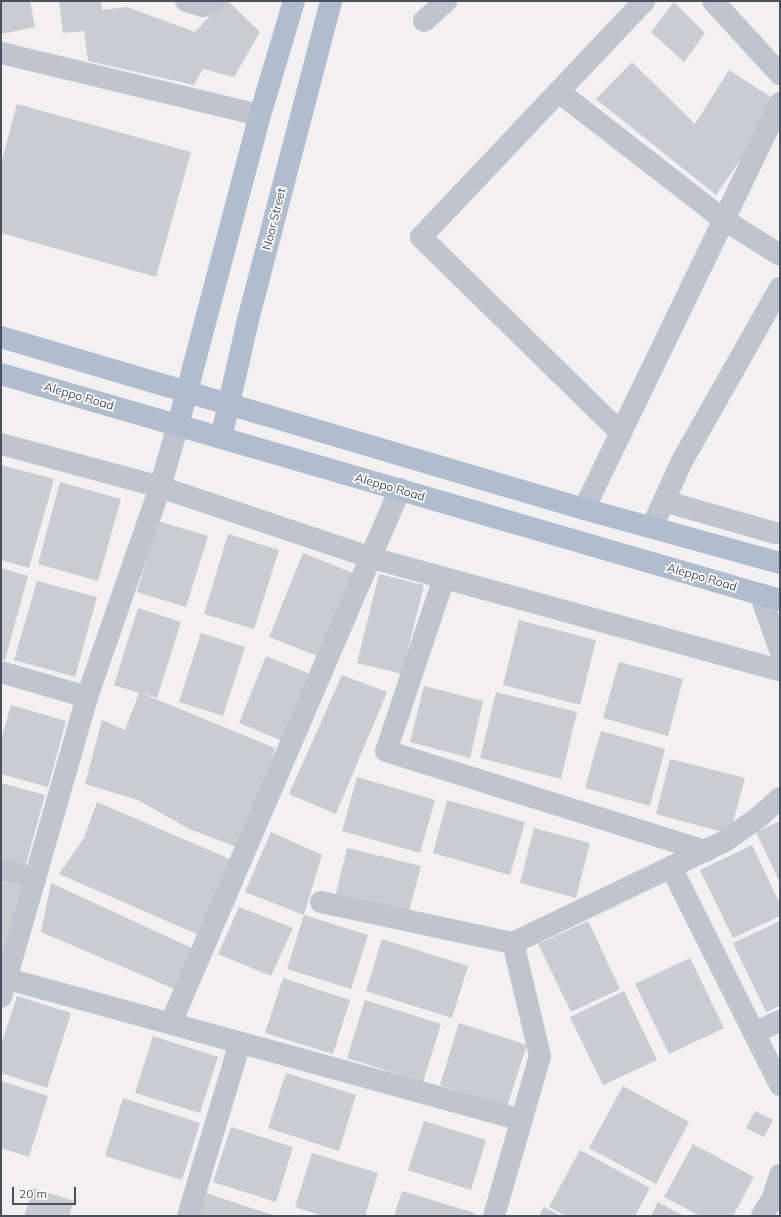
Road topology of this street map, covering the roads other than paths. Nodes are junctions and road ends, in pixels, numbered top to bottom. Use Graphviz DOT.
graph roads {
  1 [pos="186,1"];
  2 [pos="213,1"];
  3 [pos="294,1"];
  4 [pos="330,1"];
  5 [pos="446,1"];
  6 [pos="644,1"];
  7 [pos="713,1"];
  8 [pos="424,21"];
  9 [pos="1,53"];
  10 [pos="780,74"];
  11 [pos="559,92"];
  12 [pos="780,103"];
  13 [pos="260,115"];
  14 [pos="724,219"];
  15 [pos="780,255"];
  16 [pos="780,288"];
  17 [pos="1,337"];
  18 [pos="1,374"];
  19 [pos="185,391"];
  20 [pos="228,404"];
  21 [pos="178,425"];
  22 [pos="621,433"];
  23 [pos="221,438"];
  24 [pos="1,444"];
  25 [pos="160,487"];
  26 [pos="400,489"];
  27 [pos="664,501"];
  28 [pos="584,509"];
  29 [pos="652,527"];
  30 [pos="778,529"];
  31 [pos="372,558"];
  32 [pos="770,560"];
  33 [pos="444,578"];
  34 [pos="770,597"];
  35 [pos="780,650"];
  36 [pos="780,670"];
  37 [pos="1,672"];
  38 [pos="88,696"];
  39 [pos="780,798"];
  40 [pos="706,851"];
  41 [pos="671,867"];
  42 [pos="1,870"];
  43 [pos="35,879"];
  44 [pos="321,902"];
  45 [pos="513,943"];
  46 [pos="3,984"];
  47 [pos="780,1021"];
  48 [pos="171,1023"];
  49 [pos="754,1033"];
  50 [pos="240,1043"];
  51 [pos="780,1084"];
  52 [pos="522,1120"];
  53 [pos="780,1175"];
  54 [pos="188,1216"];
  55 [pos="494,1216"];
  56 [pos="762,1216"];
  1 -- 2 [label="street"];
  3 -- 13 [label="main road"];
  4 -- 20 [label="main road, Noor Street"];
  5 -- 8 [label="street"];
  6 -- 11 [label="street"];
  7 -- 10 [label="street"];
  9 -- 13 [label="street"];
  11 -- 14 [label="street"];
  11 -- 22 [label="street"];
  12 -- 14 [label="street"];
  13 -- 19 [label="main road"];
  14 -- 15 [label="street"];
  14 -- 22 [label="street"];
  16 -- 27 [label="street"];
  17 -- 19 [label="main road"];
  18 -- 21 [label="main road, Aleppo Road"];
  19 -- 20 [label="main road"];
  19 -- 21 [label="main road"];
  20 -- 23 [label="main road, Noor Street"];
  20 -- 28 [label="main road"];
  21 -- 23 [label="main road, Aleppo Road"];
  21 -- 25 [label="street"];
  22 -- 28 [label="street"];
  23 -- 26 [label="main road, Aleppo Road"];
  24 -- 25 [label="street"];
  25 -- 31 [label="street"];
  25 -- 38 [label="street"];
  26 -- 31 [label="street"];
  26 -- 34 [label="main road, Aleppo Road"];
  27 -- 29 [label="street"];
  27 -- 30 [label="street"];
  28 -- 29 [label="main road"];
  29 -- 32 [label="main road"];
  30 -- 32 [label="street"];
  31 -- 33 [label="street"];
  31 -- 48 [label="street"];
  33 -- 36 [label="street"];
  33 -- 40 [label="street"];
  34 -- 35 [label="street"];
  37 -- 38 [label="street"];
  38 -- 43 [label="street"];
  39 -- 40 [label="street"];
  40 -- 41 [label="street"];
  41 -- 45 [label="street"];
  41 -- 49 [label="street"];
  42 -- 43 [label="street"];
  43 -- 46 [label="street"];
  44 -- 45 [label="street"];
  45 -- 52 [label="street"];
  46 -- 48 [label="street"];
  47 -- 49 [label="street"];
  48 -- 50 [label="street"];
  49 -- 51 [label="street"];
  50 -- 52 [label="street"];
  50 -- 54 [label="street"];
  52 -- 55 [label="street"];
  53 -- 56 [label="street"];
}
